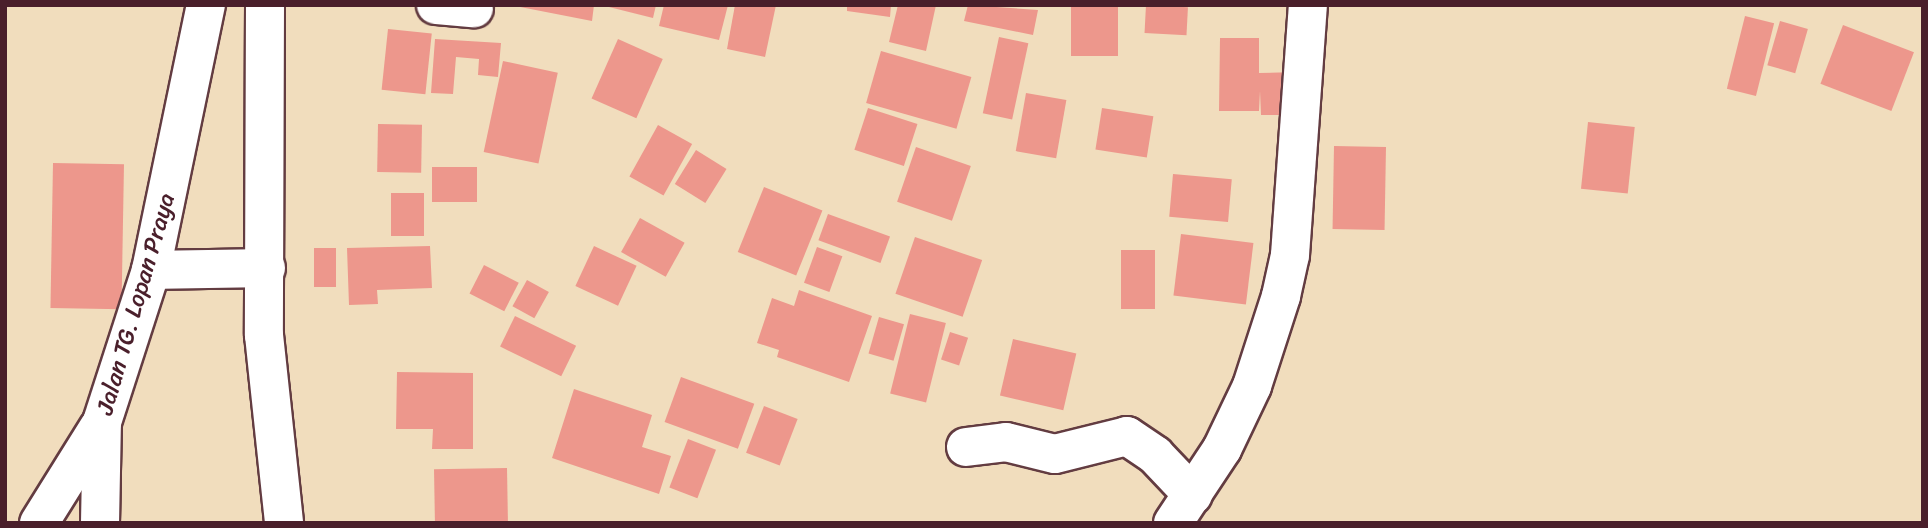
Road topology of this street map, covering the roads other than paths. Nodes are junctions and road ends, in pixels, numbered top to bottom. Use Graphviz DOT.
graph roads {
  1 [pos="206,5"];
  2 [pos="265,5"];
  3 [pos="436,5"];
  4 [pos="1308,5"];
  5 [pos="474,8"];
  6 [pos="266,268"];
  7 [pos="151,270"];
  8 [pos="102,422"];
  9 [pos="966,447"];
  10 [pos="1183,509"];
  11 [pos="39,523"];
  12 [pos="100,523"];
  13 [pos="284,523"];
  1 -- 7 [label="main road, Jalan TG. Lopan Praya"];
  2 -- 6 [label="main road"];
  3 -- 5 [label="main road"];
  4 -- 10 [label="main road"];
  6 -- 7 [label="main road"];
  6 -- 13 [label="main road"];
  7 -- 8 [label="main road, Jalan TG. Lopan Praya"];
  8 -- 11 [label="main road"];
  8 -- 12 [label="main road, Jalan TG. Lopan Praya"];
  9 -- 10 [label="main road"];
}
